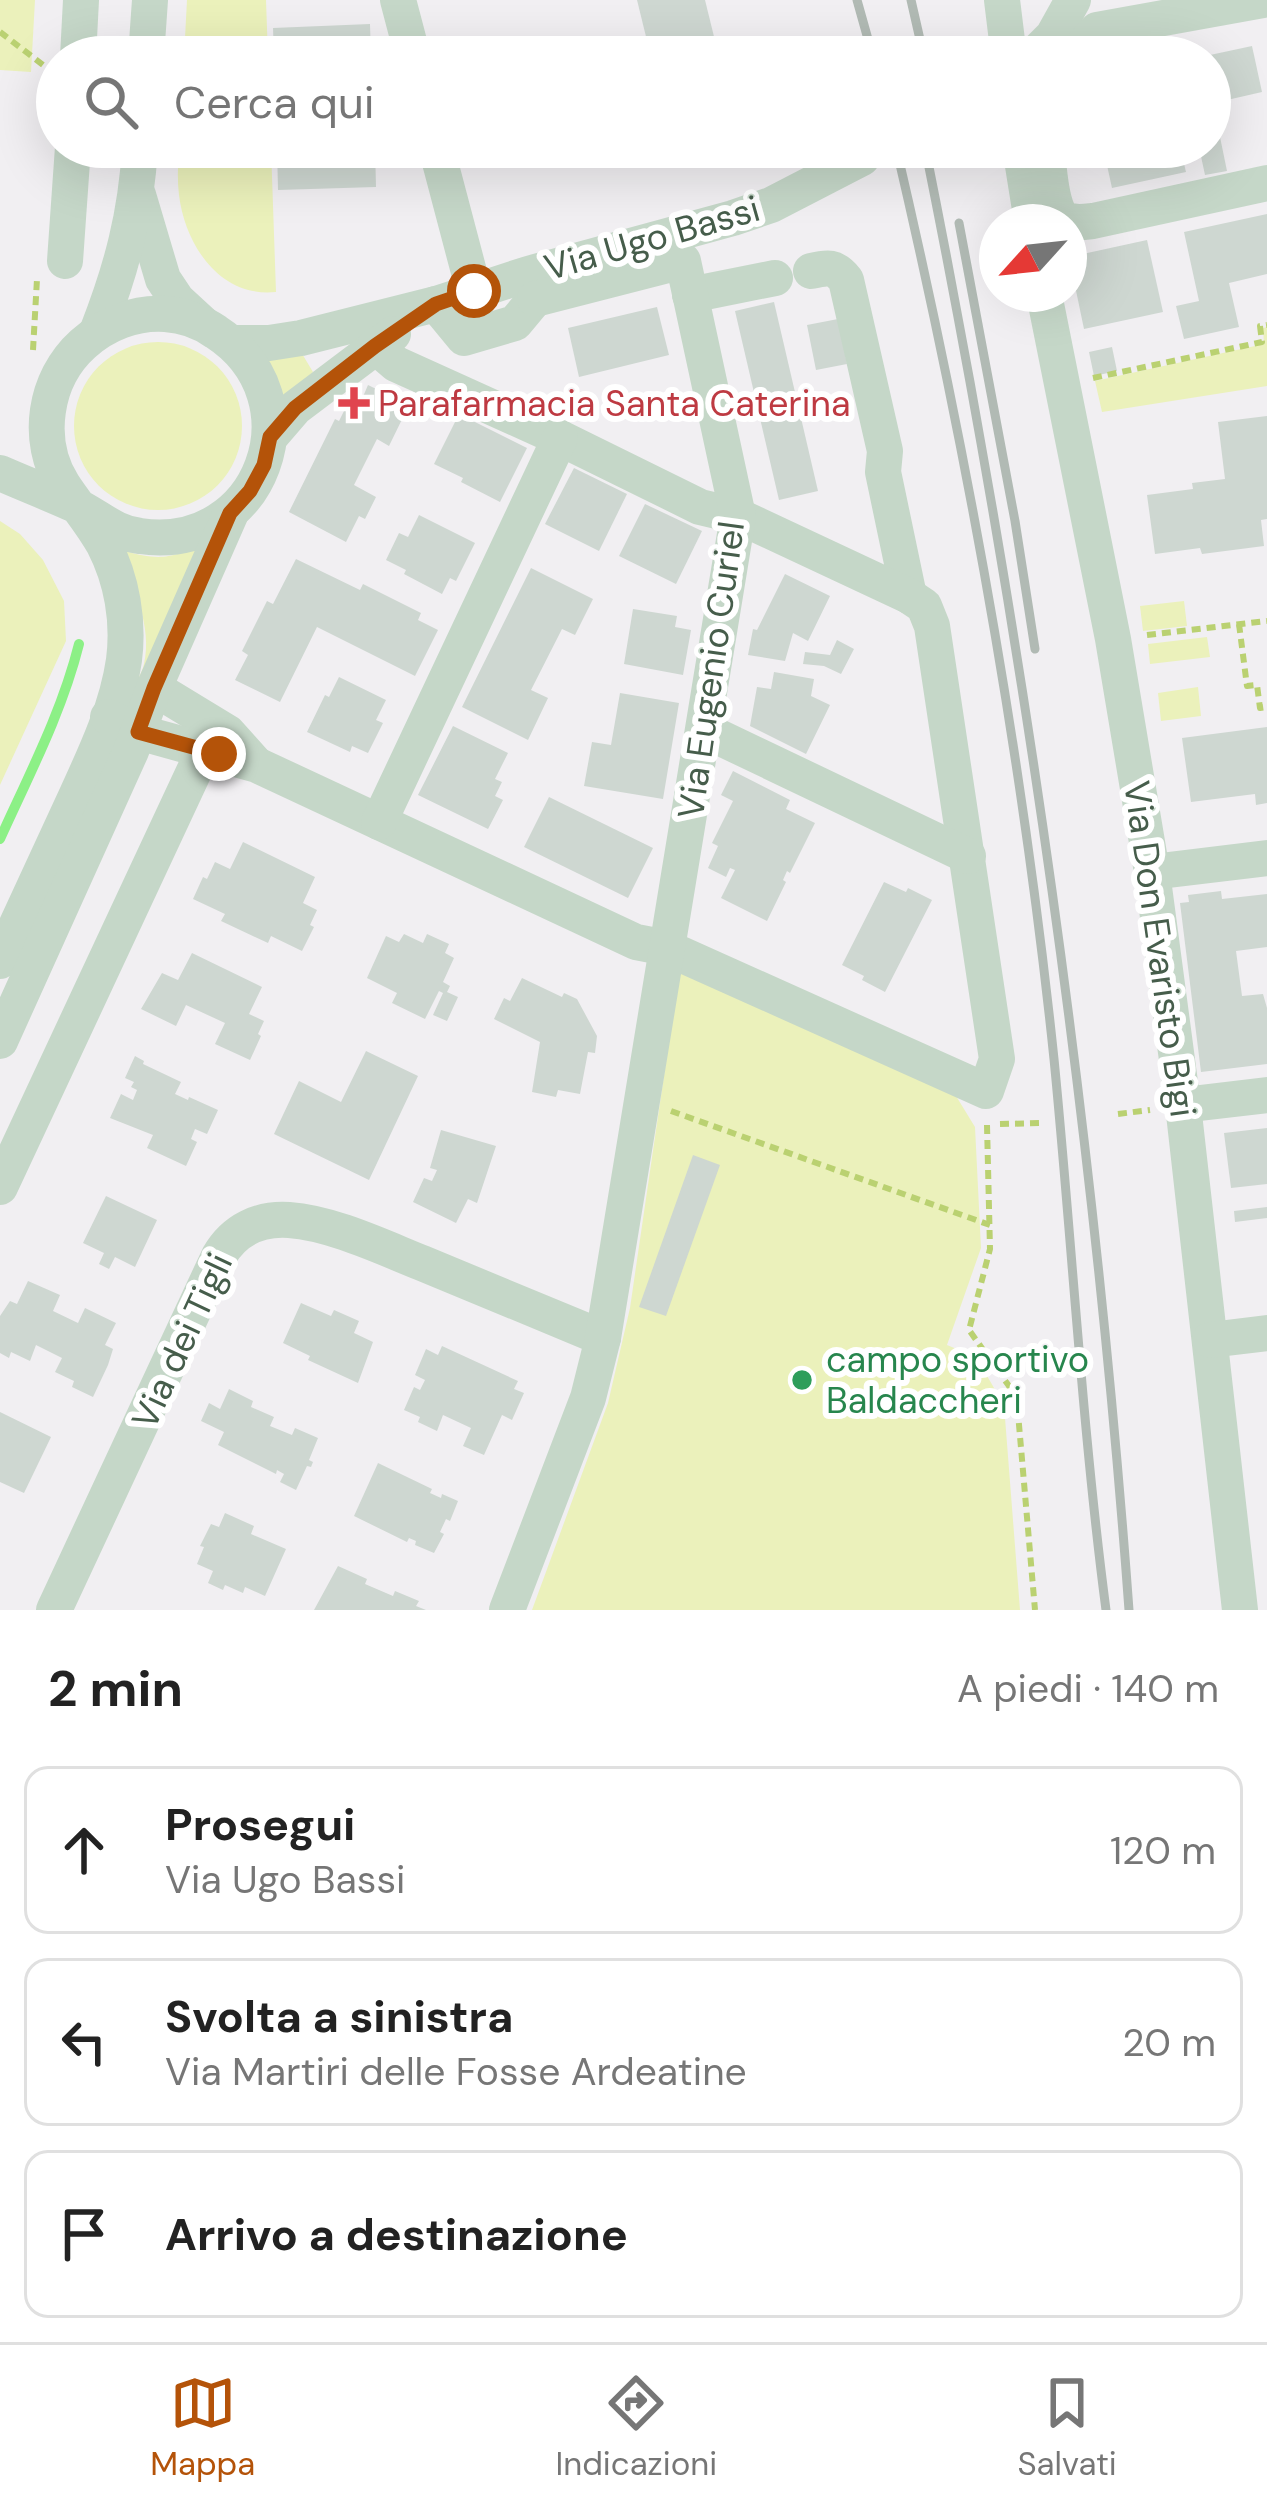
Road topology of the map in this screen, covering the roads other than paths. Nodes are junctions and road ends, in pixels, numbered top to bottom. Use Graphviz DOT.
graph roads {
  1 [pos="81,0"];
  2 [pos="150,0"];
  3 [pos="398,0"];
  4 [pos="1002,0"];
  5 [pos="1073,0"];
  6 [pos="1263,0"];
  7 [pos="69,36"];
  8 [pos="147,36"];
  9 [pos="407,36"];
  10 [pos="1006,36"];
  11 [pos="1053,36"];
  12 [pos="1092,36"];
  13 [pos="72,168"];
  14 [pos="75,168"];
  15 [pos="139,168"];
  16 [pos="442,168"];
  17 [pos="842,168"];
  18 [pos="1037,168"];
  19 [pos="1267,183"];
  20 [pos="137,193"];
  21 [pos="1054,204"];
  22 [pos="1087,222"];
  23 [pos="129,232"];
  24 [pos="65,261"];
  25 [pos="811,271"];
  26 [pos="686,278"];
  27 [pos="775,278"];
  28 [pos="532,287"];
  29 [pos="474,291"];
  30 [pos="436,304"];
  31 [pos="1047,312"];
  32 [pos="202,322"];
  33 [pos="97,332"];
  34 [pos="234,343"];
  35 [pos="375,346"];
  36 [pos="46,420"];
  37 [pos="270,437"];
  38 [pos="560,438"];
  39 [pos="0,459"];
  40 [pos="0,473"];
  41 [pos="81,508"];
  42 [pos="230,513"];
  43 [pos="738,516"];
  44 [pos="913,598"];
  45 [pos="154,688"];
  46 [pos="123,725"];
  47 [pos="704,730"];
  48 [pos="204,750"];
  49 [pos="257,765"];
  50 [pos="379,822"];
  51 [pos="968,856"];
  52 [pos="1267,858"];
  53 [pos="1152,872"];
  54 [pos="667,948"];
  55 [pos="0,962"];
  56 [pos="0,1041"];
  57 [pos="1267,1095"];
  58 [pos="1183,1106"];
  59 [pos="0,1187"];
  60 [pos="1267,1333"];
  61 [pos="603,1338"];
  62 [pos="1210,1340"];
  63 [pos="1248,1589"];
  64 [pos="54,1610"];
  65 [pos="507,1610"];
  1 -- 7 [label="street"];
  2 -- 8 [label="street"];
  3 -- 9 [label="street"];
  4 -- 10 [label="street"];
  5 -- 11 [label="street"];
  6 -- 12 [label="street"];
  13 -- 24 [label="street"];
  14 -- 23 [label="street"];
  15 -- 20 [label="street"];
  16 -- 29 [label="street"];
  17 -- 28 [label="street, Via Ugo Bassi"];
  18 -- 21 [label="street"];
  19 -- 22 [label="street"];
  20 -- 23 [label="street"];
  20 -- 32 [label="street"];
  23 -- 33 [label="street"];
  25 -- 44 [label="street"];
  26 -- 27 [label="street"];
  26 -- 28 [label="street"];
  26 -- 43 [label="street, Via Eugenio Curiel"];
  28 -- 29 [label="street, Via Ugo Bassi"];
  28 -- 30 [label="street"];
  29 -- 30 [label="street, Via Ugo Bassi"];
  30 -- 34 [label="street, Via Ugo Bassi"];
  30 -- 35 [label="street, Via Ugo Bassi"];
  31 -- 53 [label="street, Via Don Evaristo Bigi"];
  32 -- 33 [label="street"];
  32 -- 34 [label="street"];
  33 -- 36 [label="street"];
  34 -- 37 [label="street"];
  35 -- 37 [label="street, Via Ugo Bassi"];
  35 -- 38 [label="street"];
  36 -- 39 [label="street"];
  36 -- 41 [label="street, Via Ugo Bassi"];
  37 -- 42 [label="street, Via Ugo Bassi"];
  38 -- 43 [label="street"];
  38 -- 50 [label="street"];
  40 -- 41 [label="street"];
  41 -- 42 [label="street"];
  41 -- 46 [label="street, Via Ugo Bassi"];
  42 -- 45 [label="street, Via Ugo Bassi"];
  43 -- 44 [label="street"];
  43 -- 47 [label="street, Via Eugenio Curiel"];
  44 -- 51 [label="street"];
  45 -- 46 [label="street, Via Ugo Bassi"];
  45 -- 49 [label="street"];
  46 -- 48 [label="street"];
  46 -- 55 [label="street, Via Ugo Bassi"];
  46 -- 56 [label="street, Via Ugo Bassi"];
  47 -- 51 [label="street"];
  47 -- 54 [label="street, Via Eugenio Curiel"];
  48 -- 49 [label="street"];
  48 -- 59 [label="street"];
  49 -- 50 [label="street"];
  50 -- 54 [label="street"];
  51 -- 54 [label="street"];
  52 -- 53 [label="street"];
  53 -- 58 [label="street, Via Don Evaristo Bigi"];
  54 -- 61 [label="street, Via Eugenio Curiel"];
  57 -- 58 [label="street"];
  58 -- 62 [label="street, Via Don Evaristo Bigi"];
  60 -- 62 [label="street"];
  61 -- 64 [label="street, Via dei Tigli"];
  61 -- 65 [label="street, Via Eugenio Curiel"];
  62 -- 63 [label="street, Via Don Evaristo Bigi"];
}
